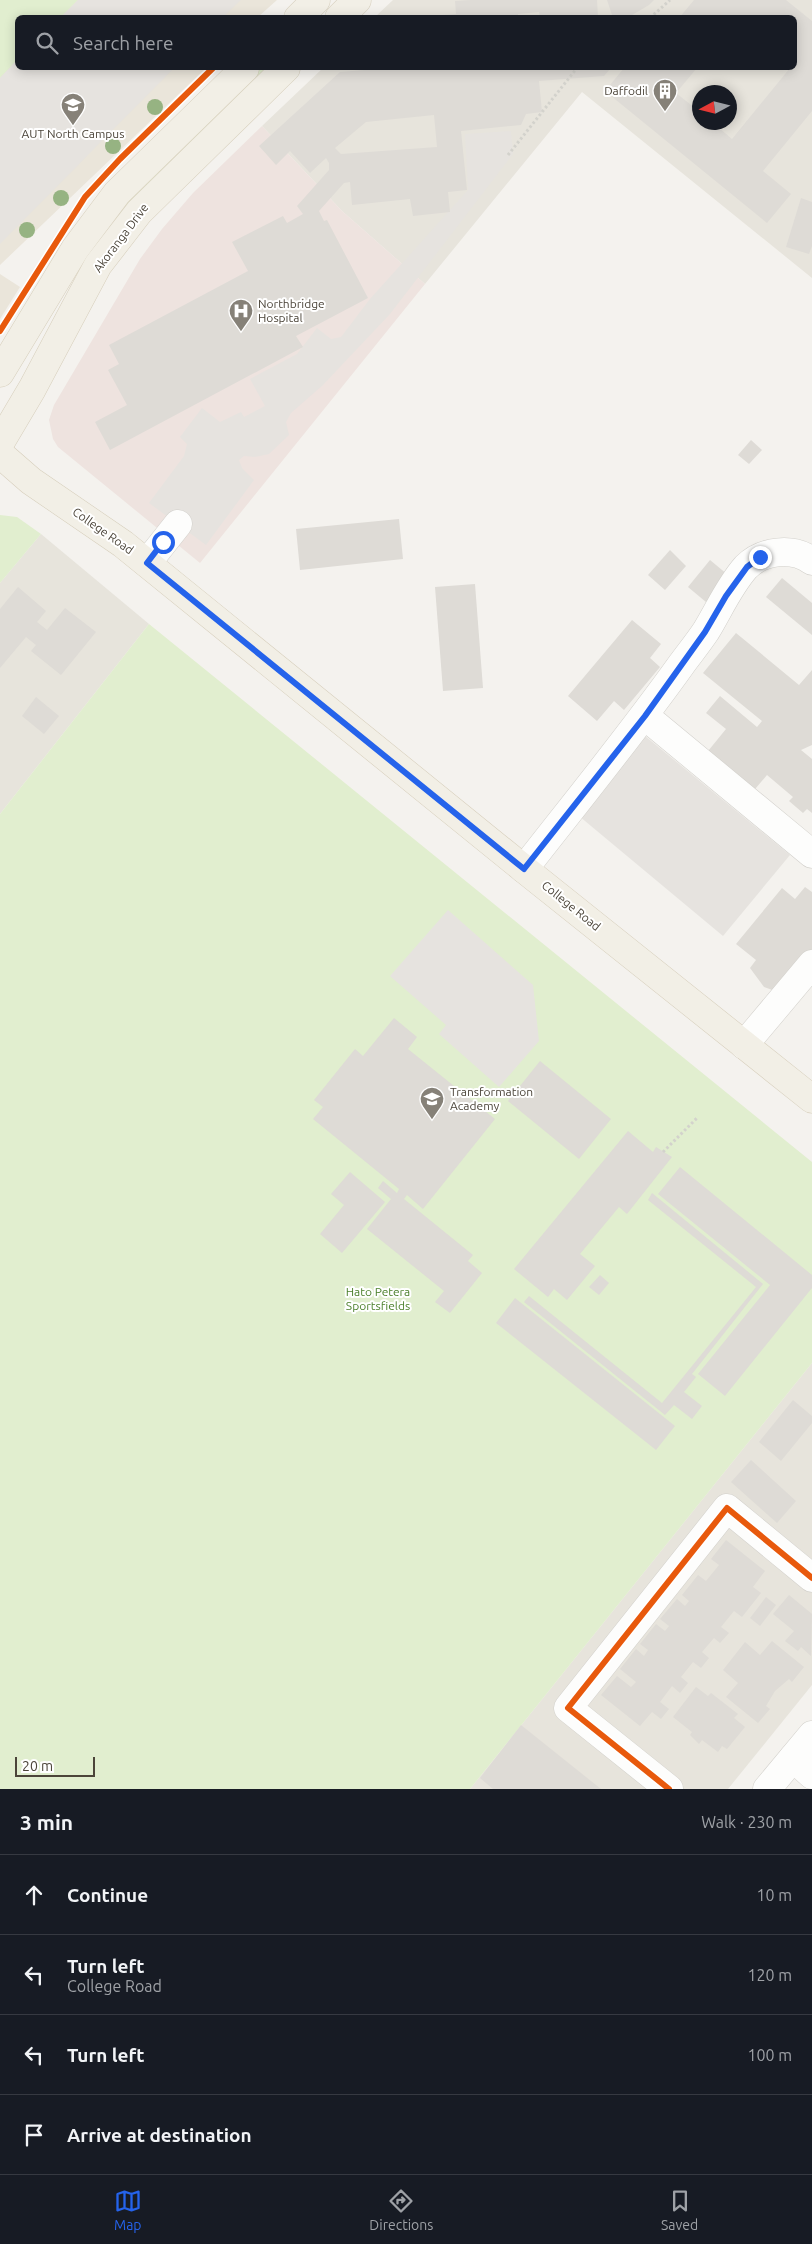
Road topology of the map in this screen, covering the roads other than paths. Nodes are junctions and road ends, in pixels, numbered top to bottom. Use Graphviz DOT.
graph roads {
  1 [pos="316,0"];
  2 [pos="357,0"];
  3 [pos="301,15"];
  4 [pos="342,15"];
  5 [pos="243,70"];
  6 [pos="284,70"];
  7 [pos="0,373"];
  8 [pos="0,443"];
  9 [pos="0,454"];
  10 [pos="178,524"];
  11 [pos="812,561"];
  12 [pos="147,563"];
  13 [pos="645,716"];
  14 [pos="812,854"];
  15 [pos="524,869"];
  16 [pos="812,964"];
  17 [pos="744,1045"];
  18 [pos="812,1099"];
  19 [pos="812,1578"];
  20 [pos="812,1735"];
  21 [pos="802,1766"];
  22 [pos="669,1789"];
  23 [pos="767,1789"];
  1 -- 3 [label="main road"];
  2 -- 4 [label="main road"];
  5 -- 7 [label="main road"];
  6 -- 8 [label="main road, Akoranga Drive"];
  9 -- 12 [label="main road, College Road"];
  10 -- 12 [label="street"];
  11 -- 13 [label="street"];
  12 -- 15 [label="main road, College Road"];
  13 -- 14 [label="street"];
  13 -- 15 [label="street"];
  15 -- 17 [label="main road, College Road"];
  16 -- 17 [label="street"];
  17 -- 18 [label="main road, College Road"];
  19 -- 22 [label="street"];
  20 -- 21 [label="street"];
  21 -- 23 [label="street"];
}
